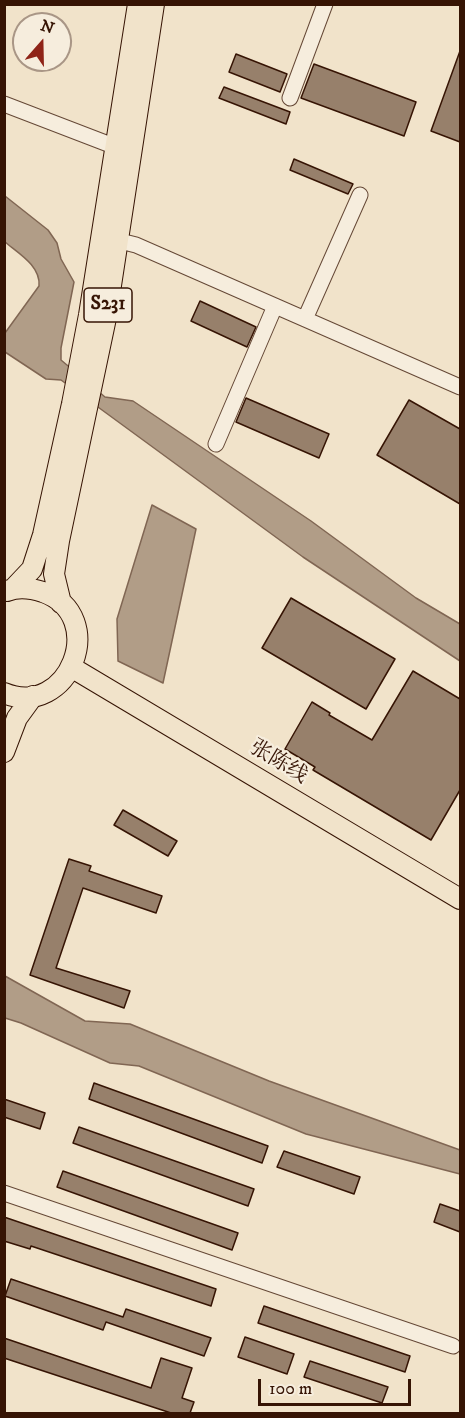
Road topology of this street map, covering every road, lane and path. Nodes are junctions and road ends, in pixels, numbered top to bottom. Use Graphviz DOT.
graph roads {
  1 [pos="138,4"];
  2 [pos="154,4"];
  3 [pos="325,4"];
  4 [pos="290,98"];
  5 [pos="4,104"];
  6 [pos="116,147"];
  7 [pos="360,195"];
  8 [pos="110,238"];
  9 [pos="276,306"];
  10 [pos="304,319"];
  11 [pos="460,387"];
  12 [pos="216,444"];
  13 [pos="9,590"];
  14 [pos="61,603"];
  15 [pos="71,667"];
  16 [pos="4,693"];
  17 [pos="33,696"];
  18 [pos="4,752"];
  19 [pos="460,899"];
  20 [pos="4,1193"];
  21 [pos="453,1346"];
  1 -- 6 [label="main road, S231"];
  2 -- 8 [label="main road, S231"];
  3 -- 4 [label="street"];
  5 -- 6 [label="street"];
  6 -- 8 [label="main road, S231"];
  7 -- 10 [label="street"];
  8 -- 9 [label="street"];
  8 -- 13 [label="main road, S231"];
  8 -- 14 [label="main road, S231"];
  9 -- 10 [label="street"];
  9 -- 12 [label="street"];
  10 -- 11 [label="street"];
  13 -- 14 [label="main road"];
  14 -- 15 [label="main road"];
  15 -- 17 [label="main road"];
  15 -- 19 [label="main road, 张陈线"];
  16 -- 17 [label="main road"];
  17 -- 18 [label="main road"];
  20 -- 21 [label="street"];
}
